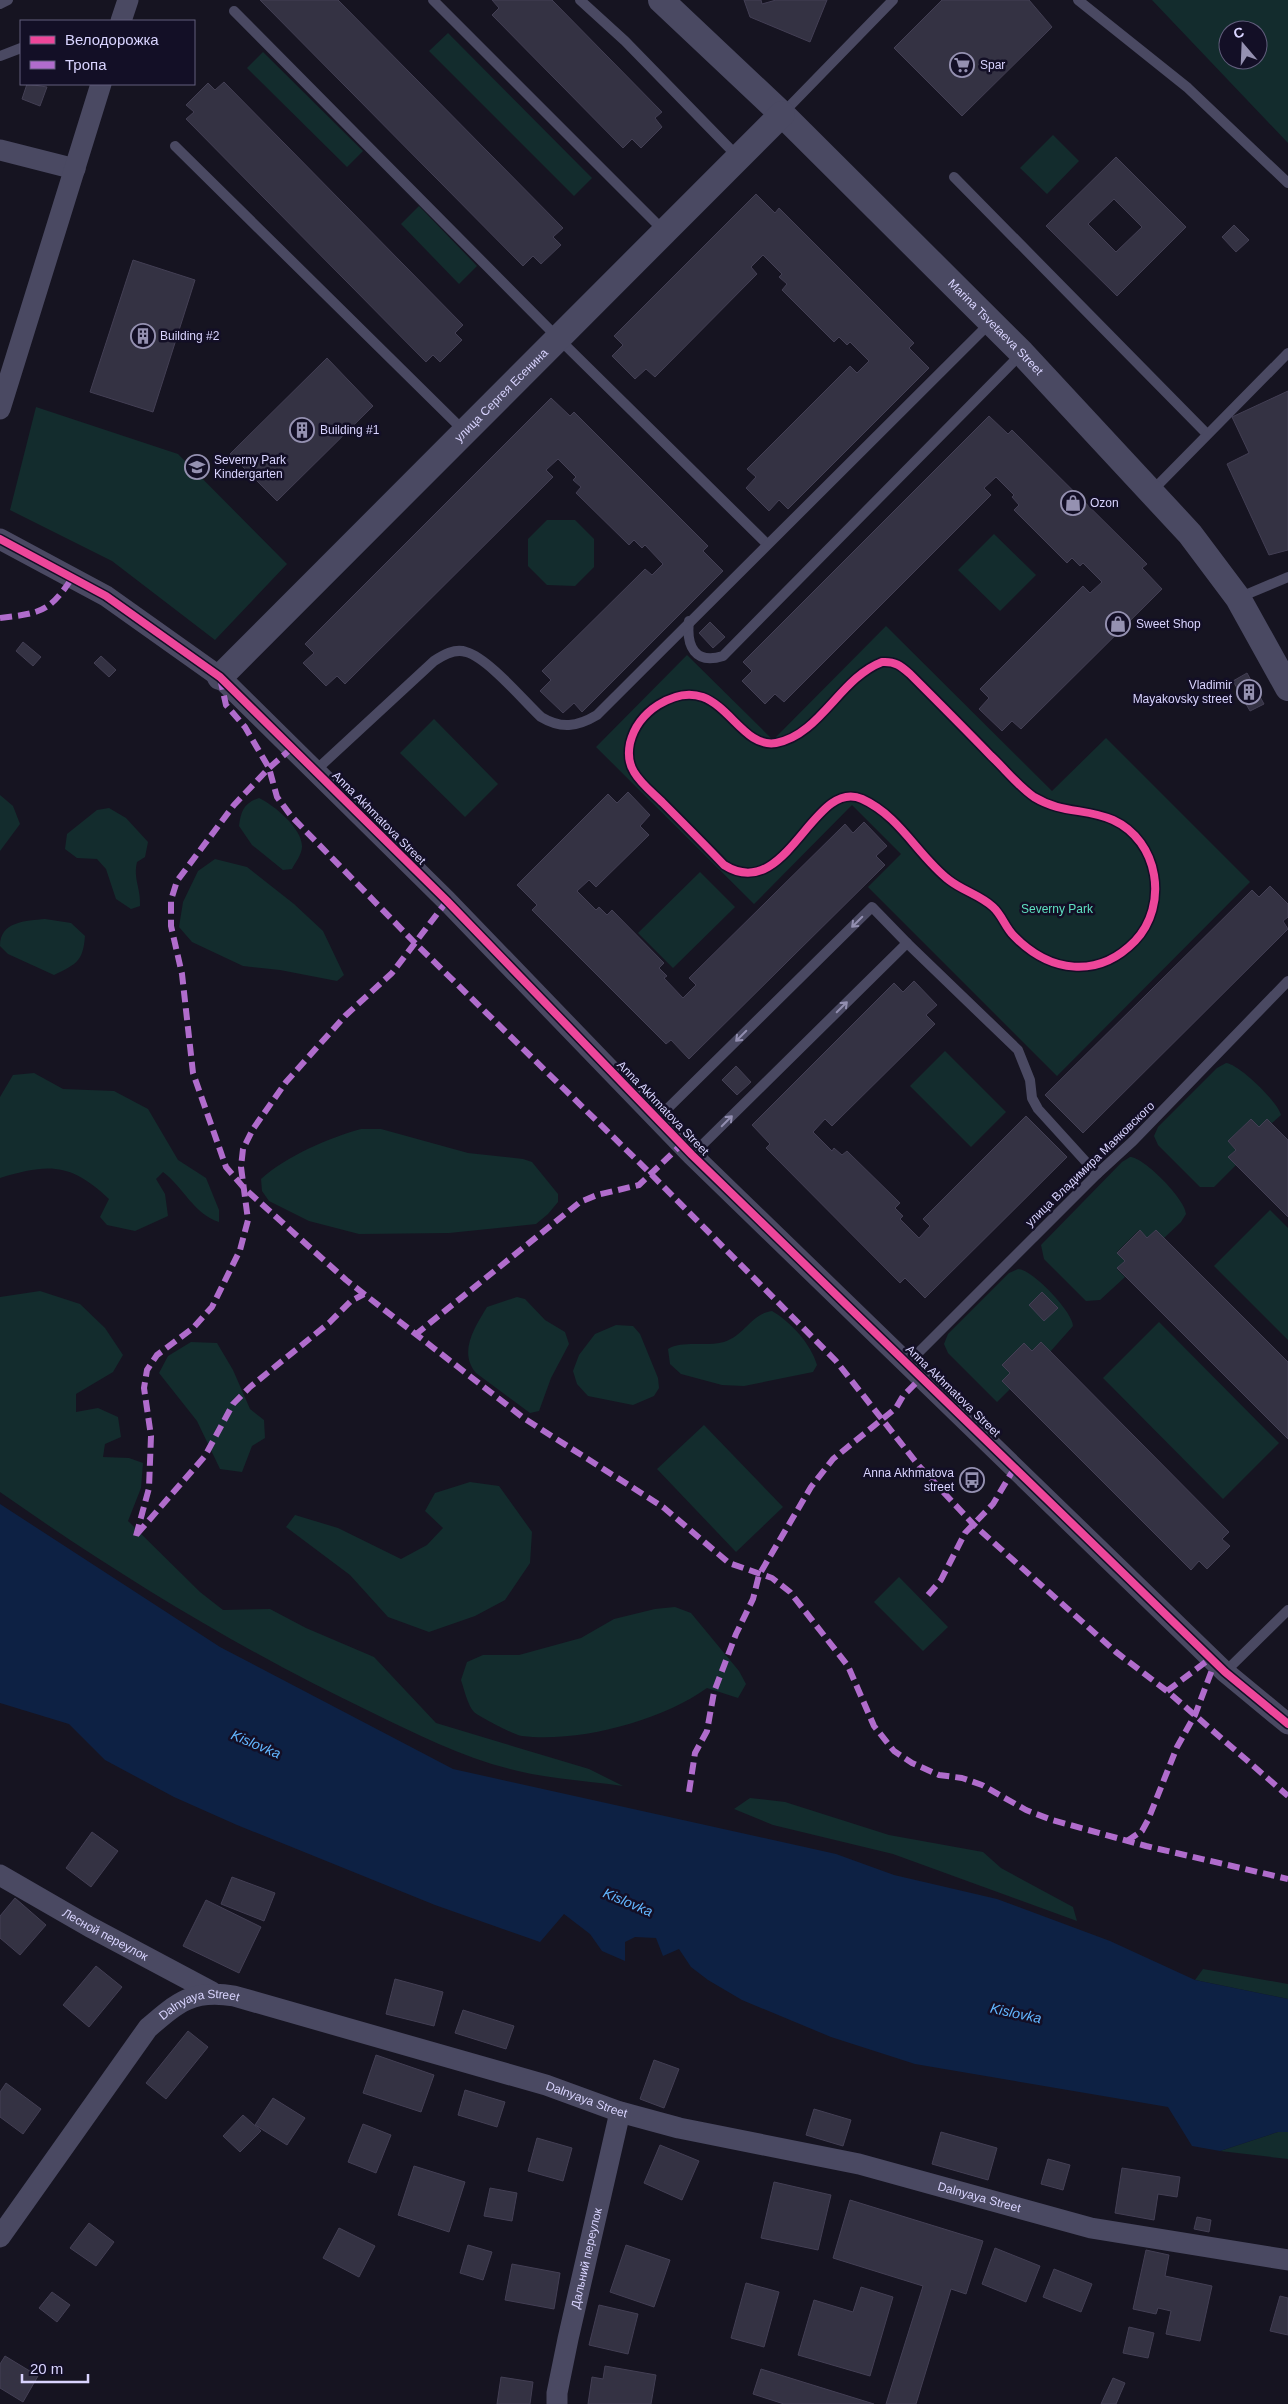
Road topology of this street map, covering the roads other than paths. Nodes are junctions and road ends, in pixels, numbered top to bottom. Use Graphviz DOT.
graph roads {
  1 [pos="8,0"];
  2 [pos="128,0"];
  3 [pos="433,0"];
  4 [pos="580,0"];
  5 [pos="662,0"];
  6 [pos="893,0"];
  7 [pos="1078,0"];
  8 [pos="0,4"];
  9 [pos="234,10"];
  10 [pos="121,20"];
  11 [pos="20,48"];
  12 [pos="0,56"];
  13 [pos="102,85"];
  14 [pos="782,114"];
  15 [pos="174,146"];
  16 [pos="0,150"];
  17 [pos="738,157"];
  18 [pos="75,168"];
  19 [pos="954,177"];
  20 [pos="1288,183"];
  21 [pos="665,231"];
  22 [pos="990,322"];
  23 [pos="558,338"];
  24 [pos="1288,353"];
  25 [pos="1022,354"];
  26 [pos="0,409"];
  27 [pos="465,432"];
  28 [pos="1207,434"];
  29 [pos="1151,492"];
  30 [pos="0,539"];
  31 [pos="767,544"];
  32 [pos="1288,577"];
  33 [pos="1238,598"];
  34 [pos="689,621"];
  35 [pos="220,677"];
  36 [pos="1288,688"];
  37 [pos="316,771"];
  38 [pos="907,943"];
  39 [pos="1288,981"];
  40 [pos="656,1119"];
  41 [pos="692,1155"];
  42 [pos="1097,1174"];
  43 [pos="908,1363"];
  44 [pos="1288,1610"];
  45 [pos="1225,1672"];
  46 [pos="1288,1724"];
  47 [pos="0,1874"];
  48 [pos="212,1992"];
  49 [pos="620,2112"];
  50 [pos="0,2237"];
  51 [pos="1288,2260"];
  52 [pos="557,2404"];
  1 -- 8 [label="lane"];
  2 -- 10 [label="street"];
  3 -- 21 [label="lane"];
  4 -- 17 [label="lane"];
  5 -- 14 [label="street, Marina Tsvetaeva Street"];
  6 -- 14 [label="lane"];
  7 -- 20 [label="lane"];
  9 -- 23 [label="lane"];
  11 -- 12 [label="lane"];
  13 -- 18 [label="street"];
  14 -- 17 [label="street, улица Сергея Есенина"];
  14 -- 22 [label="street, Marina Tsvetaeva Street"];
  15 -- 27 [label="lane"];
  16 -- 18 [label="street"];
  17 -- 21 [label="street, улица Сергея Есенина"];
  18 -- 26 [label="street"];
  19 -- 28 [label="lane"];
  21 -- 23 [label="street, улица Сергея Есенина"];
  22 -- 25 [label="street, Marina Tsvetaeva Street"];
  22 -- 31 [label="lane"];
  23 -- 27 [label="street, улица Сергея Есенина"];
  23 -- 31 [label="lane"];
  24 -- 28 [label="lane"];
  25 -- 29 [label="street, Marina Tsvetaeva Street"];
  25 -- 34 [label="lane"];
  27 -- 35 [label="street, улица Сергея Есенина"];
  28 -- 29 [label="lane"];
  29 -- 33 [label="street, Marina Tsvetaeva Street"];
  30 -- 35 [label="street, Anna Akhmatova Street"];
  31 -- 34 [label="lane"];
  32 -- 33 [label="lane"];
  33 -- 36 [label="street, Marina Tsvetaeva Street"];
  34 -- 37 [label="lane"];
  35 -- 37 [label="street, Anna Akhmatova Street"];
  37 -- 40 [label="street, Anna Akhmatova Street"];
  38 -- 40 [label="lane, one-way"];
  41 -- 38 [label="lane, one-way"];
  38 -- 42 [label="lane"];
  39 -- 42 [label="lane, улица Владимира Маяковского"];
  40 -- 41 [label="street, Anna Akhmatova Street"];
  41 -- 43 [label="street, Anna Akhmatova Street"];
  42 -- 43 [label="lane, улица Владимира Маяковского"];
  43 -- 45 [label="street, Anna Akhmatova Street"];
  44 -- 45 [label="lane"];
  45 -- 46 [label="street, Anna Akhmatova Street"];
  47 -- 48 [label="street, Лесной переулок"];
  48 -- 49 [label="street, Dalnyaya Street"];
  48 -- 50 [label="street, Dalnyaya Street"];
  49 -- 51 [label="street, Dalnyaya Street"];
  49 -- 52 [label="street, Дальний переулок"];
}
